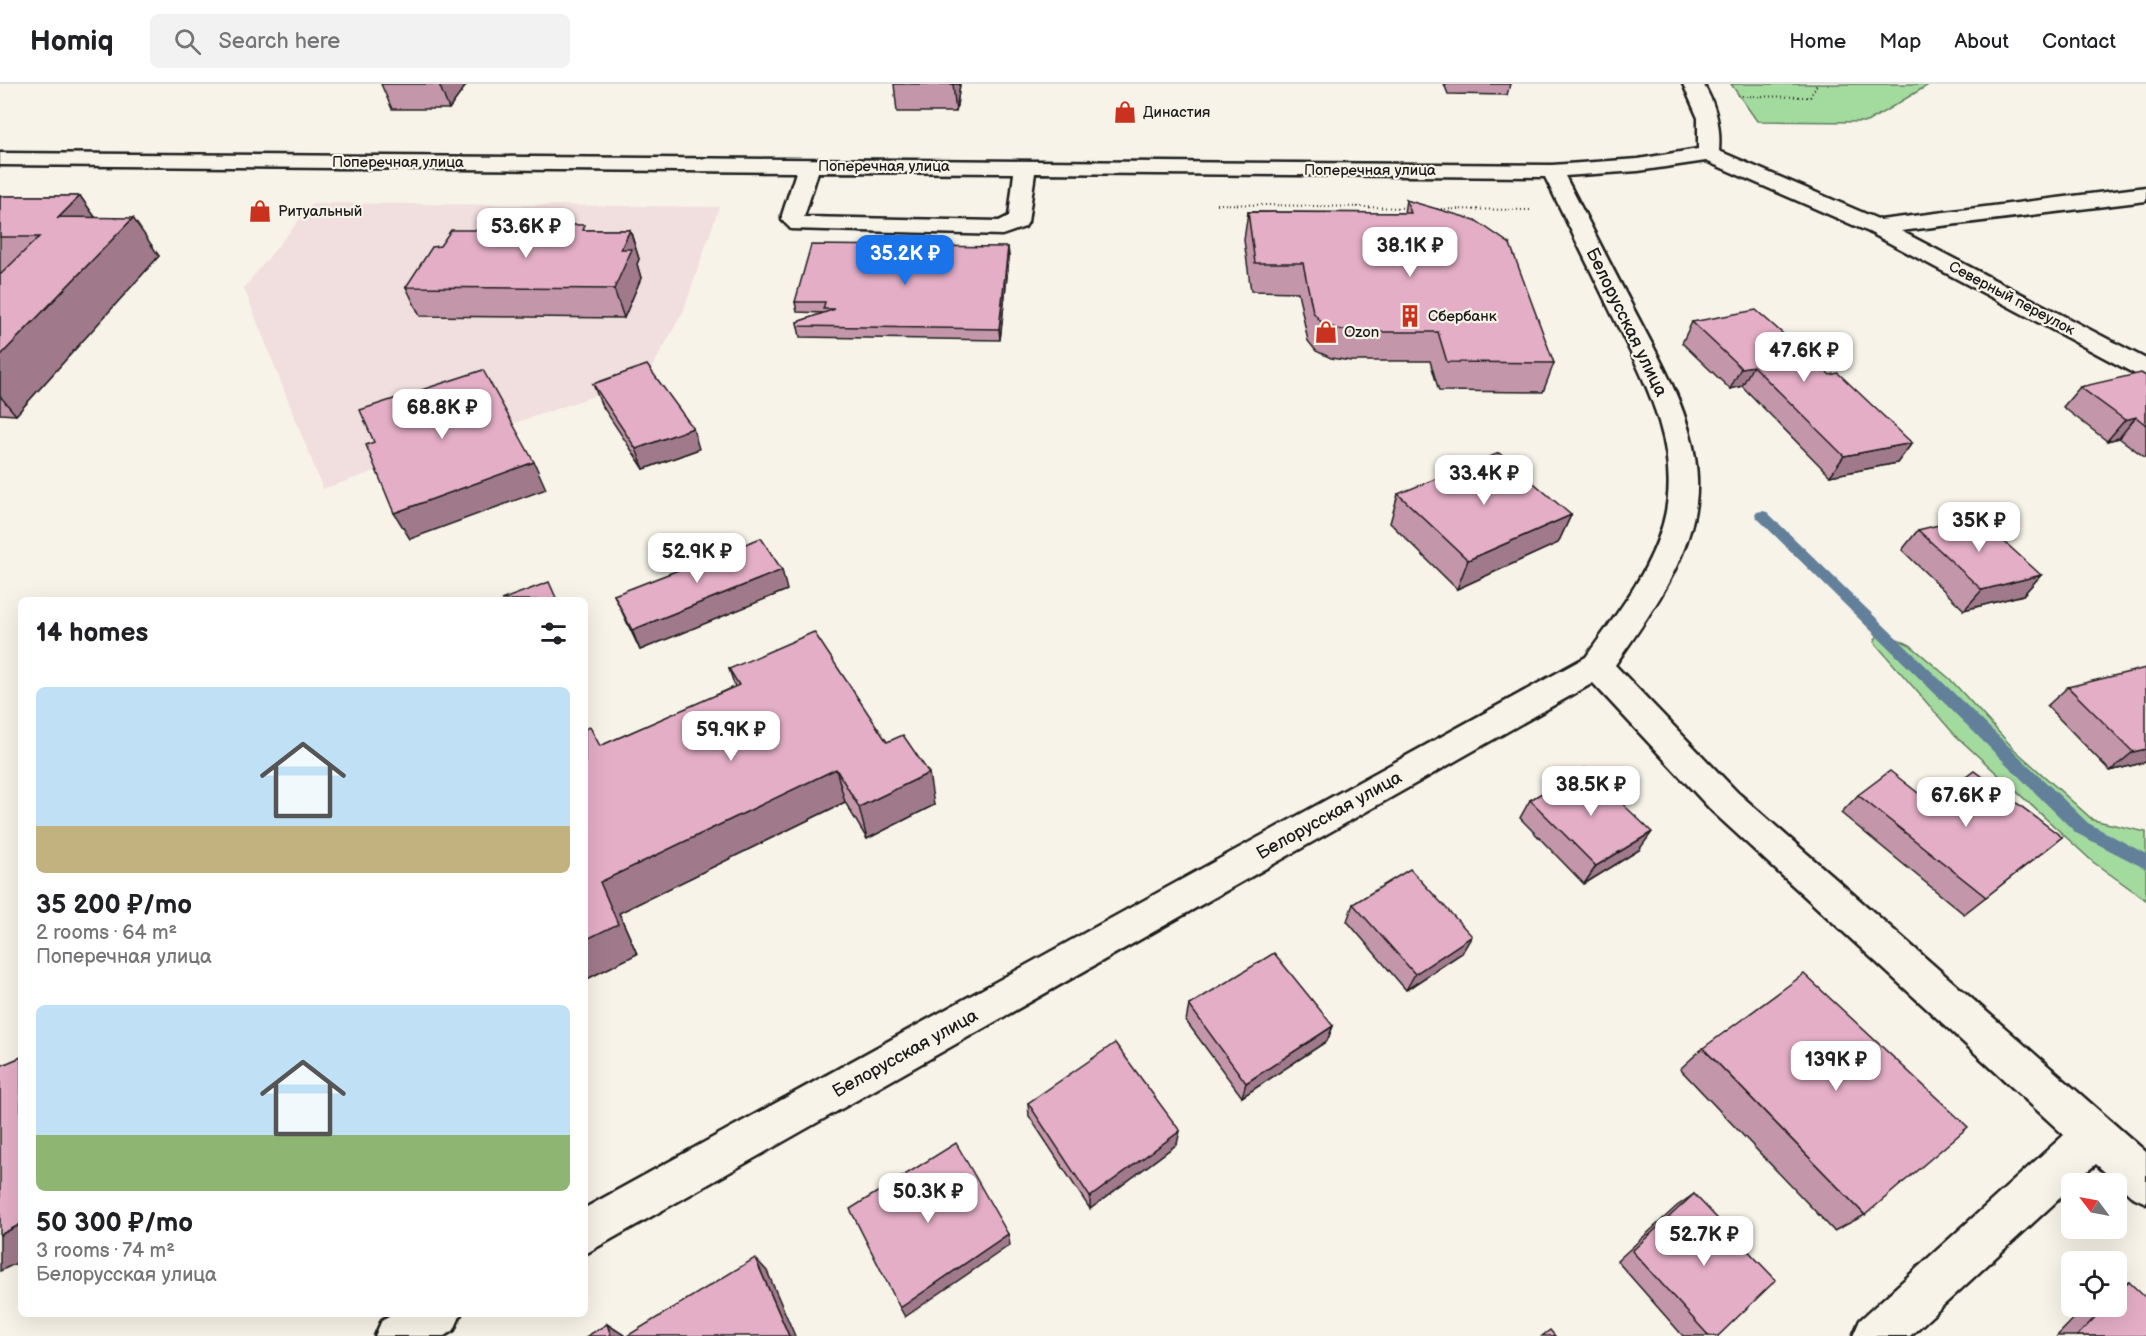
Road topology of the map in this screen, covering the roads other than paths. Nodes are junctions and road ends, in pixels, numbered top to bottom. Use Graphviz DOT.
graph roads {
  1 [pos="1697,90"];
  2 [pos="1708,154"];
  3 [pos="0,159"];
  4 [pos="809,165"];
  5 [pos="1025,167"];
  6 [pos="1552,171"];
  7 [pos="2146,194"];
  8 [pos="1877,227"];
  9 [pos="2146,369"];
  10 [pos="1597,666"];
  11 [pos="2095,1136"];
  12 [pos="2146,1181"];
  13 [pos="588,1230"];
  14 [pos="433,1317"];
  15 [pos="398,1336"];
  16 [pos="1876,1336"];
  1 -- 2 [label="street"];
  2 -- 6 [label="street, Поперечная улица"];
  2 -- 8 [label="street, Северный переулок"];
  3 -- 4 [label="street, Поперечная улица"];
  4 -- 5 [label="street, Поперечная улица"];
  4 -- 5 [label="street"];
  5 -- 6 [label="street, Поперечная улица"];
  6 -- 10 [label="street, Белорусская улица"];
  7 -- 8 [label="street"];
  8 -- 9 [label="street, Северный переулок"];
  10 -- 11 [label="street"];
  10 -- 13 [label="street, Белорусская улица"];
  11 -- 12 [label="street"];
  11 -- 16 [label="street"];
  14 -- 15 [label="street"];
}
